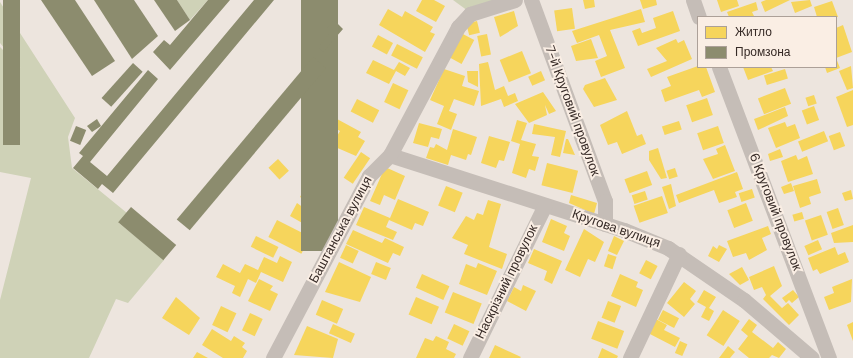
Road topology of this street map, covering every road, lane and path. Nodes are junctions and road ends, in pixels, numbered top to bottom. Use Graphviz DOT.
graph roads {
  1 [pos="515,0"];
  2 [pos="531,0"];
  3 [pos="693,0"];
  4 [pos="699,16"];
  5 [pos="719,68"];
  6 [pos="390,154"];
  7 [pos="545,205"];
  8 [pos="605,224"];
  9 [pos="679,254"];
  10 [pos="273,358"];
  11 [pos="470,358"];
  12 [pos="630,358"];
  13 [pos="812,358"];
  14 [pos="829,358"];
  1 -- 6 [label="street, Баштанська вулиця"];
  2 -- 8 [label="street, 7-й Круговий провулок"];
  3 -- 4 [label="street"];
  5 -- 14 [label="street, 6 Круговий провулок"];
  6 -- 7 [label="street, Кругова вулиця"];
  6 -- 10 [label="street, Баштанська вулиця"];
  7 -- 8 [label="street, Кругова вулиця"];
  7 -- 11 [label="street, Наскрізний провулок"];
  8 -- 9 [label="street, Кругова вулиця"];
  9 -- 12 [label="street"];
  9 -- 13 [label="street, Кругова вулиця"];
}
